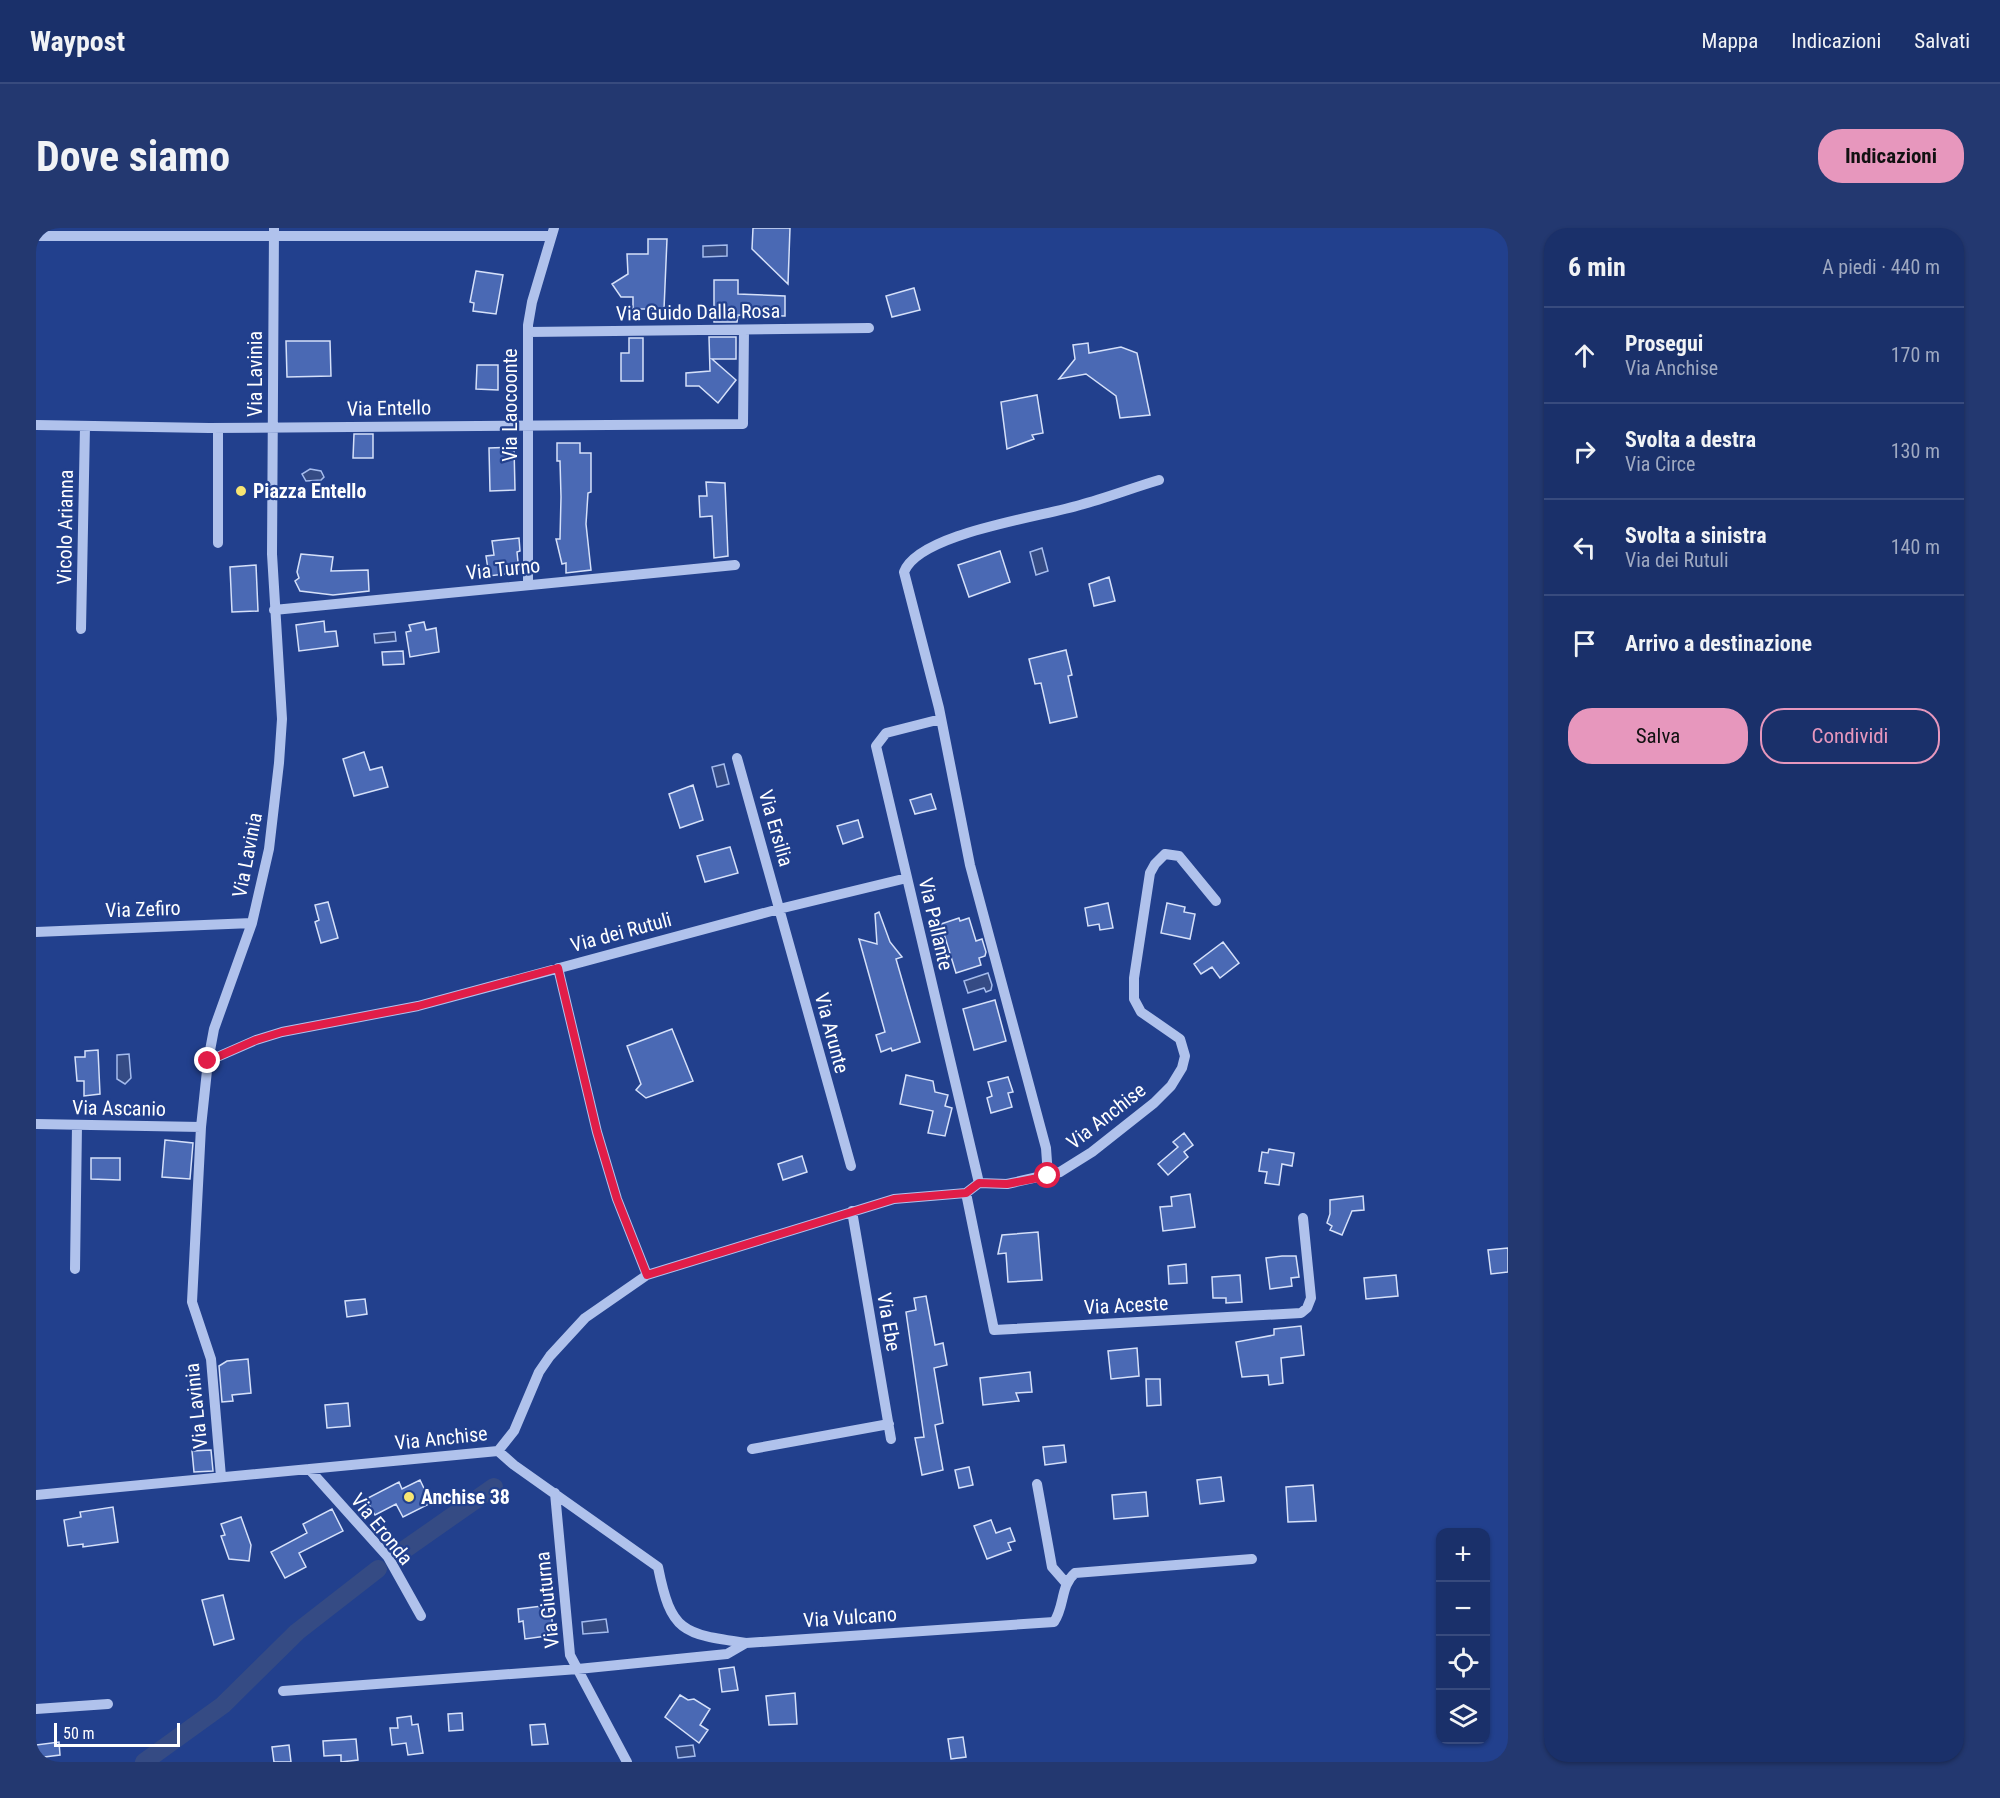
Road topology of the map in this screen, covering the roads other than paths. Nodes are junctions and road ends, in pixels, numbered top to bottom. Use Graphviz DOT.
graph roads {
  1 [pos="552,232"];
  2 [pos="274,233"];
  3 [pos="36,236"];
  4 [pos="869,328"];
  5 [pos="744,330"];
  6 [pos="528,332"];
  7 [pos="528,424"];
  8 [pos="36,425"];
  9 [pos="85,426"];
  10 [pos="272,427"];
  11 [pos="218,428"];
  12 [pos="1159,480"];
  13 [pos="218,543"];
  14 [pos="735,565"];
  15 [pos="528,585"];
  16 [pos="274,610"];
  17 [pos="81,629"];
  18 [pos="941,719"];
  19 [pos="737,758"];
  20 [pos="907,878"];
  21 [pos="1216,901"];
  22 [pos="779,909"];
  23 [pos="252,923"];
  24 [pos="36,932"];
  25 [pos="558,968"];
  26 [pos="208,1061"];
  27 [pos="36,1124"];
  28 [pos="77,1125"];
  29 [pos="201,1127"];
  30 [pos="850,1166"];
  31 [pos="1048,1176"];
  32 [pos="979,1183"];
  33 [pos="966,1193"];
  34 [pos="852,1211"];
  35 [pos="1303,1218"];
  36 [pos="75,1269"];
  37 [pos="647,1275"];
  38 [pos="889,1424"];
  39 [pos="891,1439"];
  40 [pos="752,1449"];
  41 [pos="498,1451"];
  42 [pos="309,1469"];
  43 [pos="221,1477"];
  44 [pos="1037,1484"];
  45 [pos="555,1493"];
  46 [pos="36,1495"];
  47 [pos="1252,1559"];
  48 [pos="1066,1583"];
  49 [pos="421,1616"];
  50 [pos="746,1643"];
  51 [pos="578,1669"];
  52 [pos="283,1691"];
  53 [pos="108,1704"];
  54 [pos="36,1709"];
  55 [pos="627,1762"];
  1 -- 2 [label="street"];
  1 -- 6 [label="street, Via Laocoonte"];
  2 -- 3 [label="street"];
  2 -- 10 [label="street, Via Lavinia"];
  4 -- 5 [label="street, Via Guido Dalla Rosa"];
  5 -- 6 [label="street, Via Guido Dalla Rosa"];
  5 -- 7 [label="street, Via Entello"];
  6 -- 7 [label="street, Via Laocoonte"];
  7 -- 10 [label="street, Via Entello"];
  7 -- 15 [label="street, Via Laocoonte"];
  8 -- 9 [label="street, Via Entello"];
  9 -- 11 [label="street, Via Entello"];
  9 -- 17 [label="street, Vicolo Arianna"];
  10 -- 11 [label="street, Via Entello"];
  10 -- 16 [label="street, Via Lavinia"];
  11 -- 13 [label="street"];
  12 -- 18 [label="street"];
  14 -- 15 [label="street, Via Turno"];
  15 -- 16 [label="street, Via Turno"];
  16 -- 23 [label="street, Via Lavinia"];
  18 -- 20 [label="street, Via Pallante"];
  18 -- 31 [label="street"];
  19 -- 22 [label="street, Via Ersilia"];
  20 -- 22 [label="street, Via dei Rutuli"];
  20 -- 32 [label="street, Via Pallante"];
  21 -- 31 [label="street, Via Anchise"];
  22 -- 25 [label="street, Via dei Rutuli"];
  22 -- 30 [label="street, Via Arunte"];
  23 -- 24 [label="street, Via Zefiro"];
  23 -- 26 [label="street, Via Lavinia"];
  25 -- 26 [label="street, Via dei Rutuli"];
  25 -- 37 [label="street"];
  26 -- 29 [label="street, Via Lavinia"];
  27 -- 28 [label="street, Via Ascanio"];
  28 -- 29 [label="street, Via Ascanio"];
  28 -- 36 [label="street"];
  29 -- 43 [label="street, Via Lavinia"];
  31 -- 32 [label="street, Via Anchise"];
  32 -- 33 [label="street"];
  33 -- 34 [label="street, Via Anchise"];
  33 -- 35 [label="street, Via Aceste"];
  34 -- 37 [label="street, Via Anchise"];
  34 -- 38 [label="street, Via Ebe"];
  37 -- 41 [label="street, Via Anchise"];
  38 -- 39 [label="street, Via Ebe"];
  38 -- 40 [label="street"];
  41 -- 42 [label="street, Via Anchise"];
  41 -- 45 [label="street, Via Vulcano"];
  42 -- 43 [label="street, Via Anchise"];
  42 -- 49 [label="street, Via Eronda"];
  43 -- 46 [label="street, Via Anchise"];
  44 -- 48 [label="street"];
  45 -- 50 [label="street, Via Vulcano"];
  45 -- 51 [label="street, Via Giuturna"];
  47 -- 48 [label="street"];
  48 -- 50 [label="street, Via Vulcano"];
  50 -- 51 [label="street"];
  51 -- 52 [label="street"];
  51 -- 55 [label="street, Via Giuturna"];
  53 -- 54 [label="street"];
}
